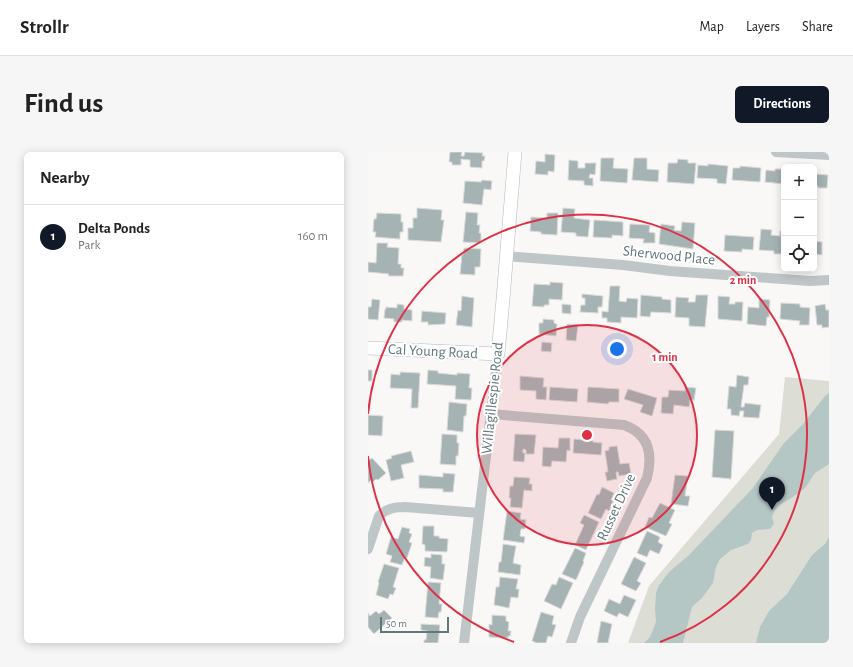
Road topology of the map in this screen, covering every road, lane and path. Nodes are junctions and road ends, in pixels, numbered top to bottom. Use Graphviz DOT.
graph roads {
  1 [pos="514,152"];
  2 [pos="776,152"];
  3 [pos="829,155"];
  4 [pos="506,256"];
  5 [pos="829,280"];
  6 [pos="368,348"];
  7 [pos="498,354"];
  8 [pos="491,414"];
  9 [pos="479,513"];
  10 [pos="368,549"];
  11 [pos="464,643"];
  12 [pos="571,643"];
  1 -- 4 [label="main road, Willagillespie Road"];
  2 -- 3 [label="street"];
  4 -- 5 [label="street, Sherwood Place"];
  4 -- 7 [label="main road, Willagillespie Road"];
  6 -- 7 [label="main road, Cal Young Road"];
  7 -- 8 [label="street, Willagillespie Road"];
  8 -- 9 [label="street, Willagillespie Road"];
  8 -- 12 [label="street, Russet Drive"];
  9 -- 10 [label="street"];
  9 -- 11 [label="street, Willagillespie Road"];
}
